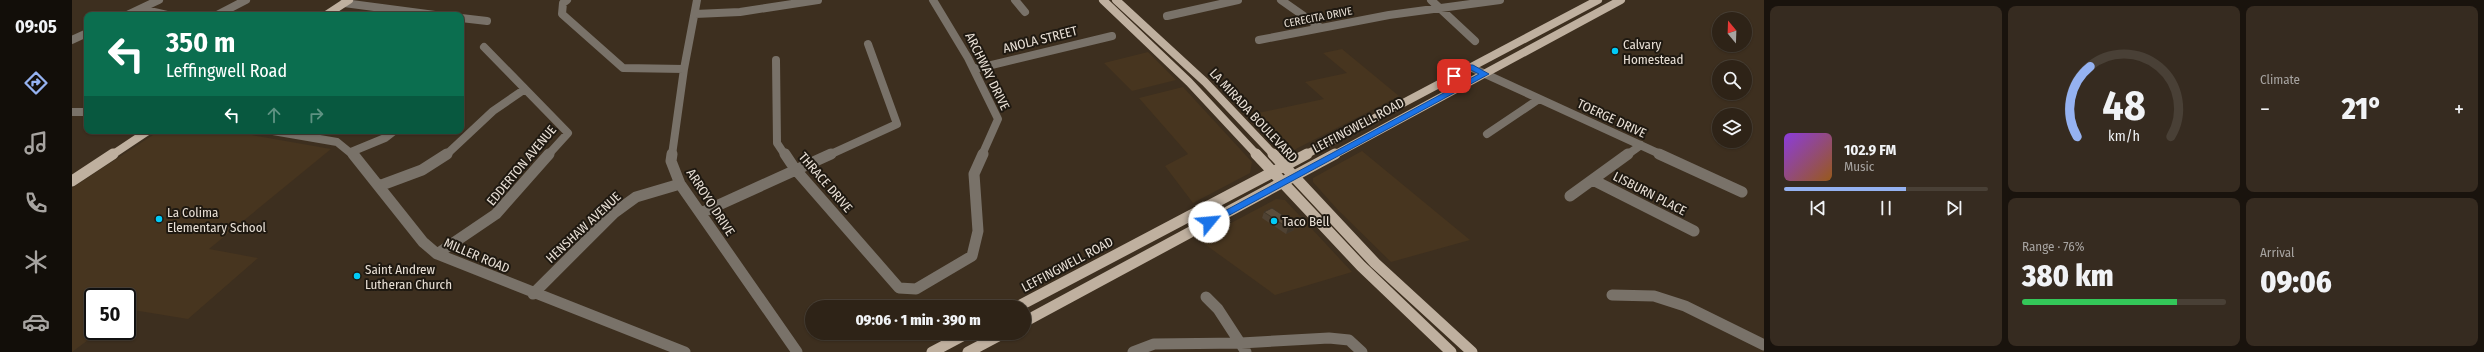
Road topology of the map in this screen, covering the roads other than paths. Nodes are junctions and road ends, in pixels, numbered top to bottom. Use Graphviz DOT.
graph roads {
  1 [pos="159,0"];
  2 [pos="246,0"];
  3 [pos="567,0"];
  4 [pos="697,0"];
  5 [pos="818,0"];
  6 [pos="933,0"];
  7 [pos="1015,0"];
  8 [pos="1103,0"];
  9 [pos="1116,0"];
  10 [pos="1238,0"];
  11 [pos="1281,0"];
  12 [pos="1432,0"];
  13 [pos="1500,0"];
  14 [pos="1598,0"];
  15 [pos="1621,0"];
  16 [pos="347,2"];
  17 [pos="140,9"];
  18 [pos="1441,9"];
  19 [pos="134,12"];
  20 [pos="154,12"];
  21 [pos="223,12"];
  22 [pos="331,12"];
  23 [pos="415,12"];
  24 [pos="1025,12"];
  25 [pos="695,14"];
  26 [pos="1167,16"];
  27 [pos="464,18"];
  28 [pos="487,21"];
  29 [pos="1322,28"];
  30 [pos="84,34"];
  31 [pos="1112,36"];
  32 [pos="72,40"];
  33 [pos="1259,40"];
  34 [pos="1475,41"];
  35 [pos="868,44"];
  36 [pos="484,47"];
  37 [pos="776,60"];
  38 [pos="1470,67"];
  39 [pos="684,69"];
  40 [pos="975,69"];
  41 [pos="1485,74"];
  42 [pos="525,89"];
  43 [pos="1539,99"];
  44 [pos="72,112"];
  45 [pos="84,112"];
  46 [pos="143,134"];
  47 [pos="290,134"];
  48 [pos="390,134"];
  49 [pos="1487,134"];
  50 [pos="1641,145"];
  51 [pos="351,152"];
  52 [pos="1283,166"];
  53 [pos="794,170"];
  54 [pos="1272,172"];
  55 [pos="1294,177"];
  56 [pos="1593,180"];
  57 [pos="72,181"];
  58 [pos="1282,182"];
  59 [pos="680,184"];
  60 [pos="379,186"];
  61 [pos="1742,192"];
  62 [pos="1570,196"];
  63 [pos="700,213"];
  64 [pos="1694,231"];
  65 [pos="437,254"];
  66 [pos="916,289"];
  67 [pos="533,294"];
  68 [pos="1612,295"];
  69 [pos="1206,297"];
  70 [pos="1030,300"];
  71 [pos="1031,318"];
  72 [pos="955,340"];
  73 [pos="991,340"];
  74 [pos="1764,345"];
  75 [pos="1243,348"];
  76 [pos="685,352"];
  77 [pos="797,352"];
  78 [pos="932,352"];
  79 [pos="968,352"];
  80 [pos="1133,352"];
  81 [pos="1362,352"];
  82 [pos="1451,352"];
  83 [pos="1472,352"];
  1 -- 17 [label="street"];
  2 -- 21 [label="street"];
  3 -- 39 [label="street"];
  4 -- 25 [label="street, ARROYO DRIVE"];
  5 -- 25 [label="street"];
  6 -- 40 [label="street, ARCHWAY DRIVE"];
  7 -- 24 [label="street"];
  8 -- 54 [label="main road, LA MIRADA BOULEVARD"];
  9 -- 52 [label="main road, LA MIRADA BOULEVARD"];
  10 -- 26 [label="street"];
  11 -- 29 [label="street"];
  12 -- 18 [label="street"];
  13 -- 18 [label="street, CERECITA DRIVE"];
  14 -- 38 [label="main road, LEFFINGWELL ROAD"];
  15 -- 41 [label="main road, LEFFINGWELL ROAD"];
  16 -- 22 [label="main road"];
  16 -- 23 [label="street"];
  17 -- 19 [label="street"];
  17 -- 20 [label="street"];
  18 -- 29 [label="street, CERECITA DRIVE"];
  18 -- 34 [label="street"];
  25 -- 39 [label="street, ARROYO DRIVE"];
  27 -- 28 [label="street"];
  29 -- 33 [label="street, CERECITA DRIVE"];
  30 -- 32 [label="street"];
  31 -- 40 [label="street, ANOLA STREET"];
  35 -- 53 [label="street"];
  36 -- 42 [label="street, EDDERTON AVENUE"];
  37 -- 53 [label="street, THRACE DRIVE"];
  38 -- 41 [label="street, TOERGE DRIVE"];
  38 -- 52 [label="main road, LEFFINGWELL ROAD"];
  39 -- 59 [label="street, ARROYO DRIVE"];
  40 -- 66 [label="street, ARCHWAY DRIVE"];
  41 -- 43 [label="street, TOERGE DRIVE"];
  41 -- 55 [label="main road, LEFFINGWELL ROAD"];
  42 -- 60 [label="street"];
  42 -- 65 [label="street, EDDERTON AVENUE"];
  43 -- 49 [label="street"];
  43 -- 50 [label="street, TOERGE DRIVE"];
  44 -- 45 [label="street"];
  46 -- 57 [label="main road"];
  47 -- 51 [label="street, MILLER ROAD"];
  48 -- 51 [label="street"];
  50 -- 56 [label="street"];
  50 -- 61 [label="street, TOERGE DRIVE"];
  51 -- 60 [label="street, MILLER ROAD"];
  52 -- 54 [label="main road, LEFFINGWELL ROAD"];
  52 -- 55 [label="main road, LA MIRADA BOULEVARD"];
  53 -- 63 [label="street"];
  53 -- 66 [label="street, THRACE DRIVE"];
  54 -- 58 [label="main road, LA MIRADA BOULEVARD"];
  54 -- 70 [label="main road, LEFFINGWELL ROAD"];
  55 -- 58 [label="main road, LEFFINGWELL ROAD"];
  55 -- 83 [label="main road, LA MIRADA BOULEVARD"];
  56 -- 62 [label="street"];
  56 -- 64 [label="street, LISBURN PLACE"];
  58 -- 71 [label="main road, LEFFINGWELL ROAD"];
  58 -- 82 [label="main road, LA MIRADA BOULEVARD"];
  59 -- 63 [label="street, ARROYO DRIVE"];
  59 -- 67 [label="street, HENSHAW AVENUE"];
  60 -- 65 [label="street, MILLER ROAD"];
  63 -- 77 [label="street, ARROYO DRIVE"];
  65 -- 67 [label="street, MILLER ROAD"];
  67 -- 76 [label="street, MILLER ROAD"];
  68 -- 74 [label="street"];
  69 -- 75 [label="street"];
  72 -- 78 [label="main road"];
  73 -- 79 [label="main road"];
  75 -- 80 [label="street"];
  75 -- 81 [label="street"];
}
